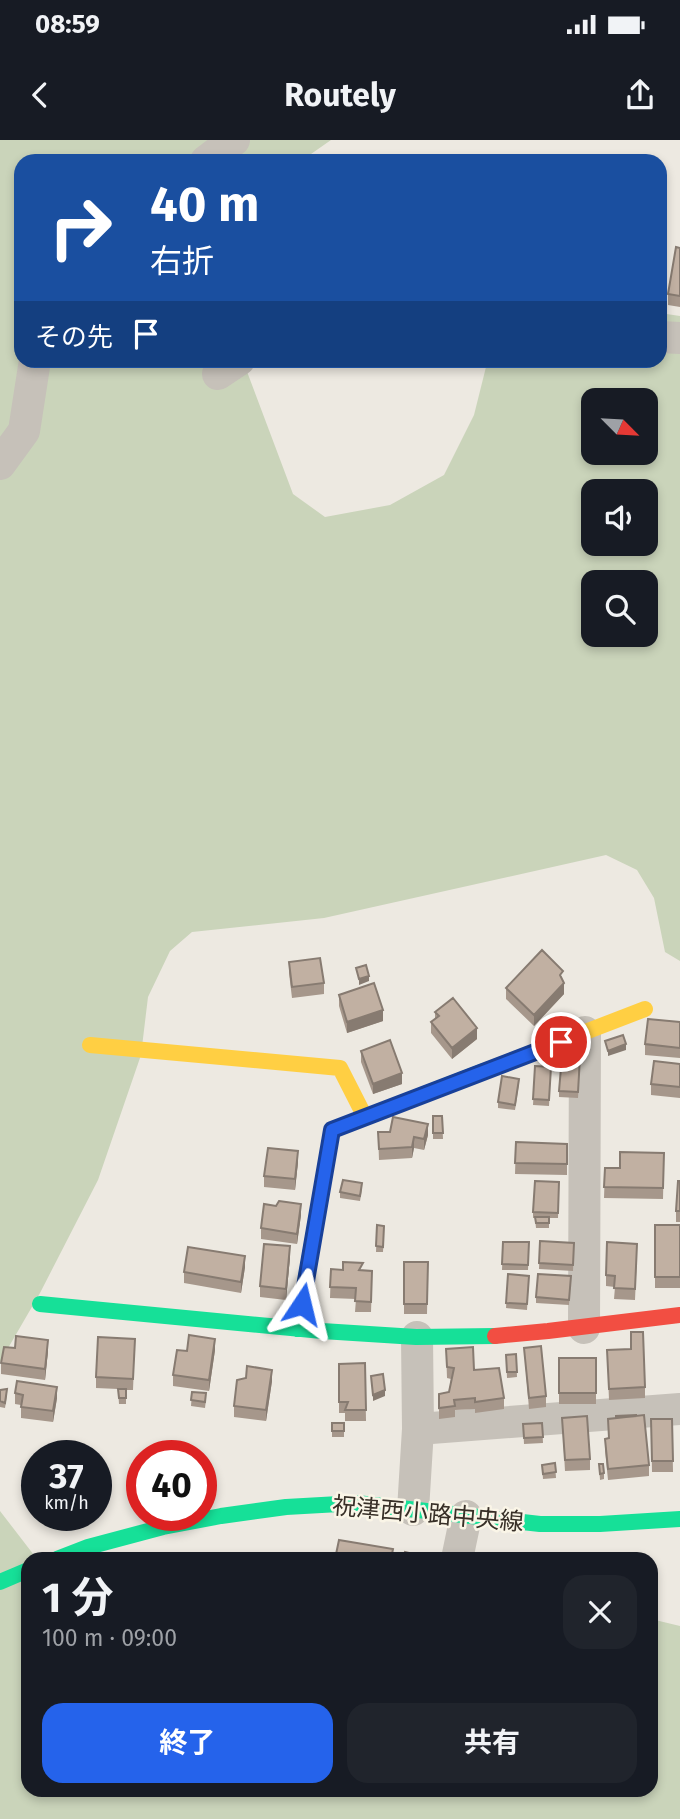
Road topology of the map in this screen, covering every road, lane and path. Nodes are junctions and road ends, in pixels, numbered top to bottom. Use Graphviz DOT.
graph roads {
  1 [pos="234,140"];
  2 [pos="215,154"];
  3 [pos="33,368"];
  4 [pos="0,464"];
  5 [pos="645,1009"];
  6 [pos="585,1032"];
  7 [pos="90,1045"];
  8 [pos="365,1117"];
  9 [pos="40,1304"];
  10 [pos="680,1315"];
  11 [pos="584,1328"];
  12 [pos="297,1329"];
  13 [pos="417,1337"];
  14 [pos="680,1409"];
  15 [pos="418,1429"];
  16 [pos="413,1510"];
  17 [pos="466,1516"];
  18 [pos="680,1519"];
  19 [pos="76,1552"];
  20 [pos="458,1552"];
  21 [pos="21,1573"];
  22 [pos="0,1582"];
  1 -- 2 [label="street"];
  3 -- 4 [label="street"];
  5 -- 6 [label="street"];
  6 -- 8 [label="street"];
  6 -- 11 [label="street"];
  7 -- 8 [label="street"];
  8 -- 12 [label="street"];
  9 -- 12 [label="street"];
  10 -- 11 [label="street"];
  11 -- 13 [label="street"];
  12 -- 13 [label="street"];
  13 -- 15 [label="street"];
  14 -- 15 [label="street"];
  15 -- 16 [label="street"];
  16 -- 17 [label="street, 祝津西小路中央線"];
  16 -- 19 [label="street, 祝津西小路中央線"];
  17 -- 18 [label="street, 祝津西小路中央線"];
  17 -- 20 [label="street"];
  21 -- 22 [label="street"];
}
